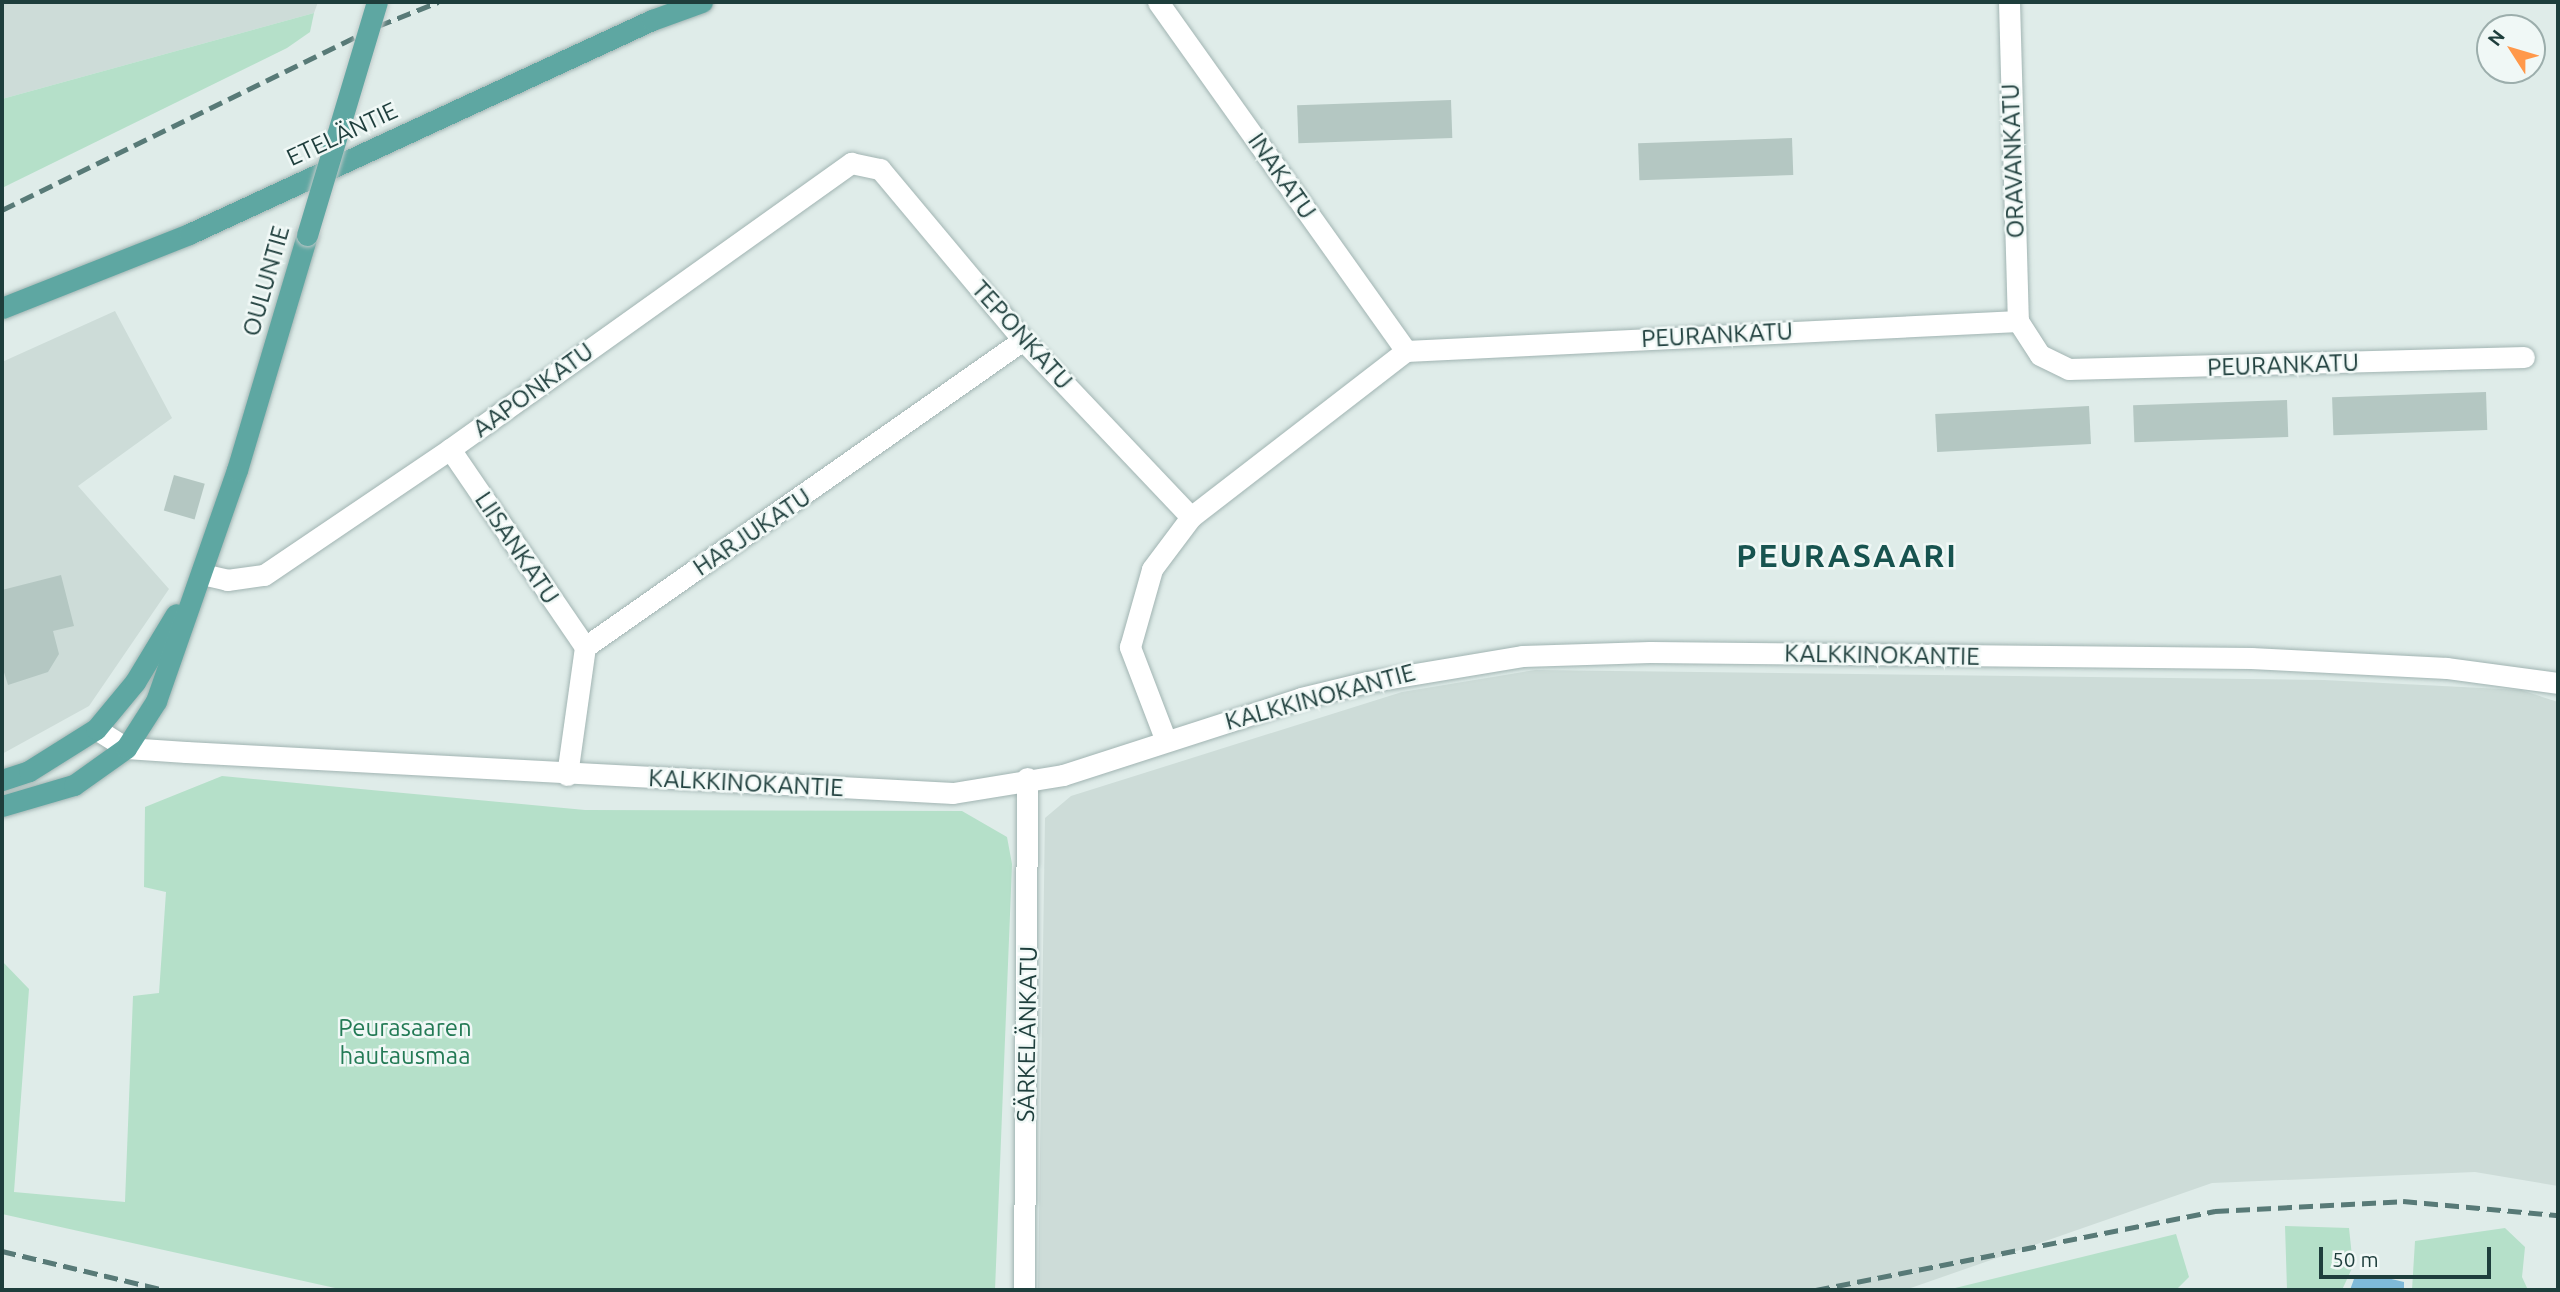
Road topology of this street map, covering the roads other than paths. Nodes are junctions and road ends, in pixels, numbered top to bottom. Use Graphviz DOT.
graph roads {
  1 [pos="377,2"];
  2 [pos="702,2"];
  3 [pos="1158,2"];
  4 [pos="2009,2"];
  5 [pos="851,163"];
  6 [pos="2,308"];
  7 [pos="2018,321"];
  8 [pos="1023,340"];
  9 [pos="1406,351"];
  10 [pos="2524,357"];
  11 [pos="450,449"];
  12 [pos="1191,517"];
  13 [pos="202,574"];
  14 [pos="585,647"];
  15 [pos="2558,683"];
  16 [pos="96,729"];
  17 [pos="1166,741"];
  18 [pos="126,748"];
  19 [pos="567,775"];
  20 [pos="1027,778"];
  21 [pos="2,780"];
  22 [pos="2,806"];
  23 [pos="1024,1290"];
  1 -- 13 [label="main road, OULUNTIE, bridge"];
  2 -- 6 [label="main road, ETELÄNTIE"];
  3 -- 9 [label="street, INAKATU"];
  4 -- 7 [label="street, ORAVANKATU"];
  5 -- 8 [label="street, TEPONKATU"];
  5 -- 11 [label="street, AAPONKATU"];
  7 -- 9 [label="street, PEURANKATU"];
  7 -- 10 [label="street, PEURANKATU"];
  8 -- 12 [label="street, TEPONKATU"];
  8 -- 14 [label="street, HARJUKATU"];
  9 -- 12 [label="street"];
  11 -- 13 [label="street, AAPONKATU"];
  11 -- 14 [label="street, LIISANKATU"];
  12 -- 17 [label="street"];
  13 -- 16 [label="main road, OULUNTIE"];
  13 -- 18 [label="main road, OULUNTIE"];
  14 -- 19 [label="street"];
  15 -- 17 [label="street, KALKKINOKANTIE"];
  16 -- 18 [label="street, KALKKINOKANTIE"];
  16 -- 21 [label="main road, OULUNTIE"];
  17 -- 20 [label="street, KALKKINOKANTIE"];
  18 -- 19 [label="street, KALKKINOKANTIE"];
  18 -- 22 [label="main road, OULUNTIE"];
  19 -- 20 [label="street, KALKKINOKANTIE"];
  20 -- 23 [label="street, SÄRKELÄNKATU"];
}
